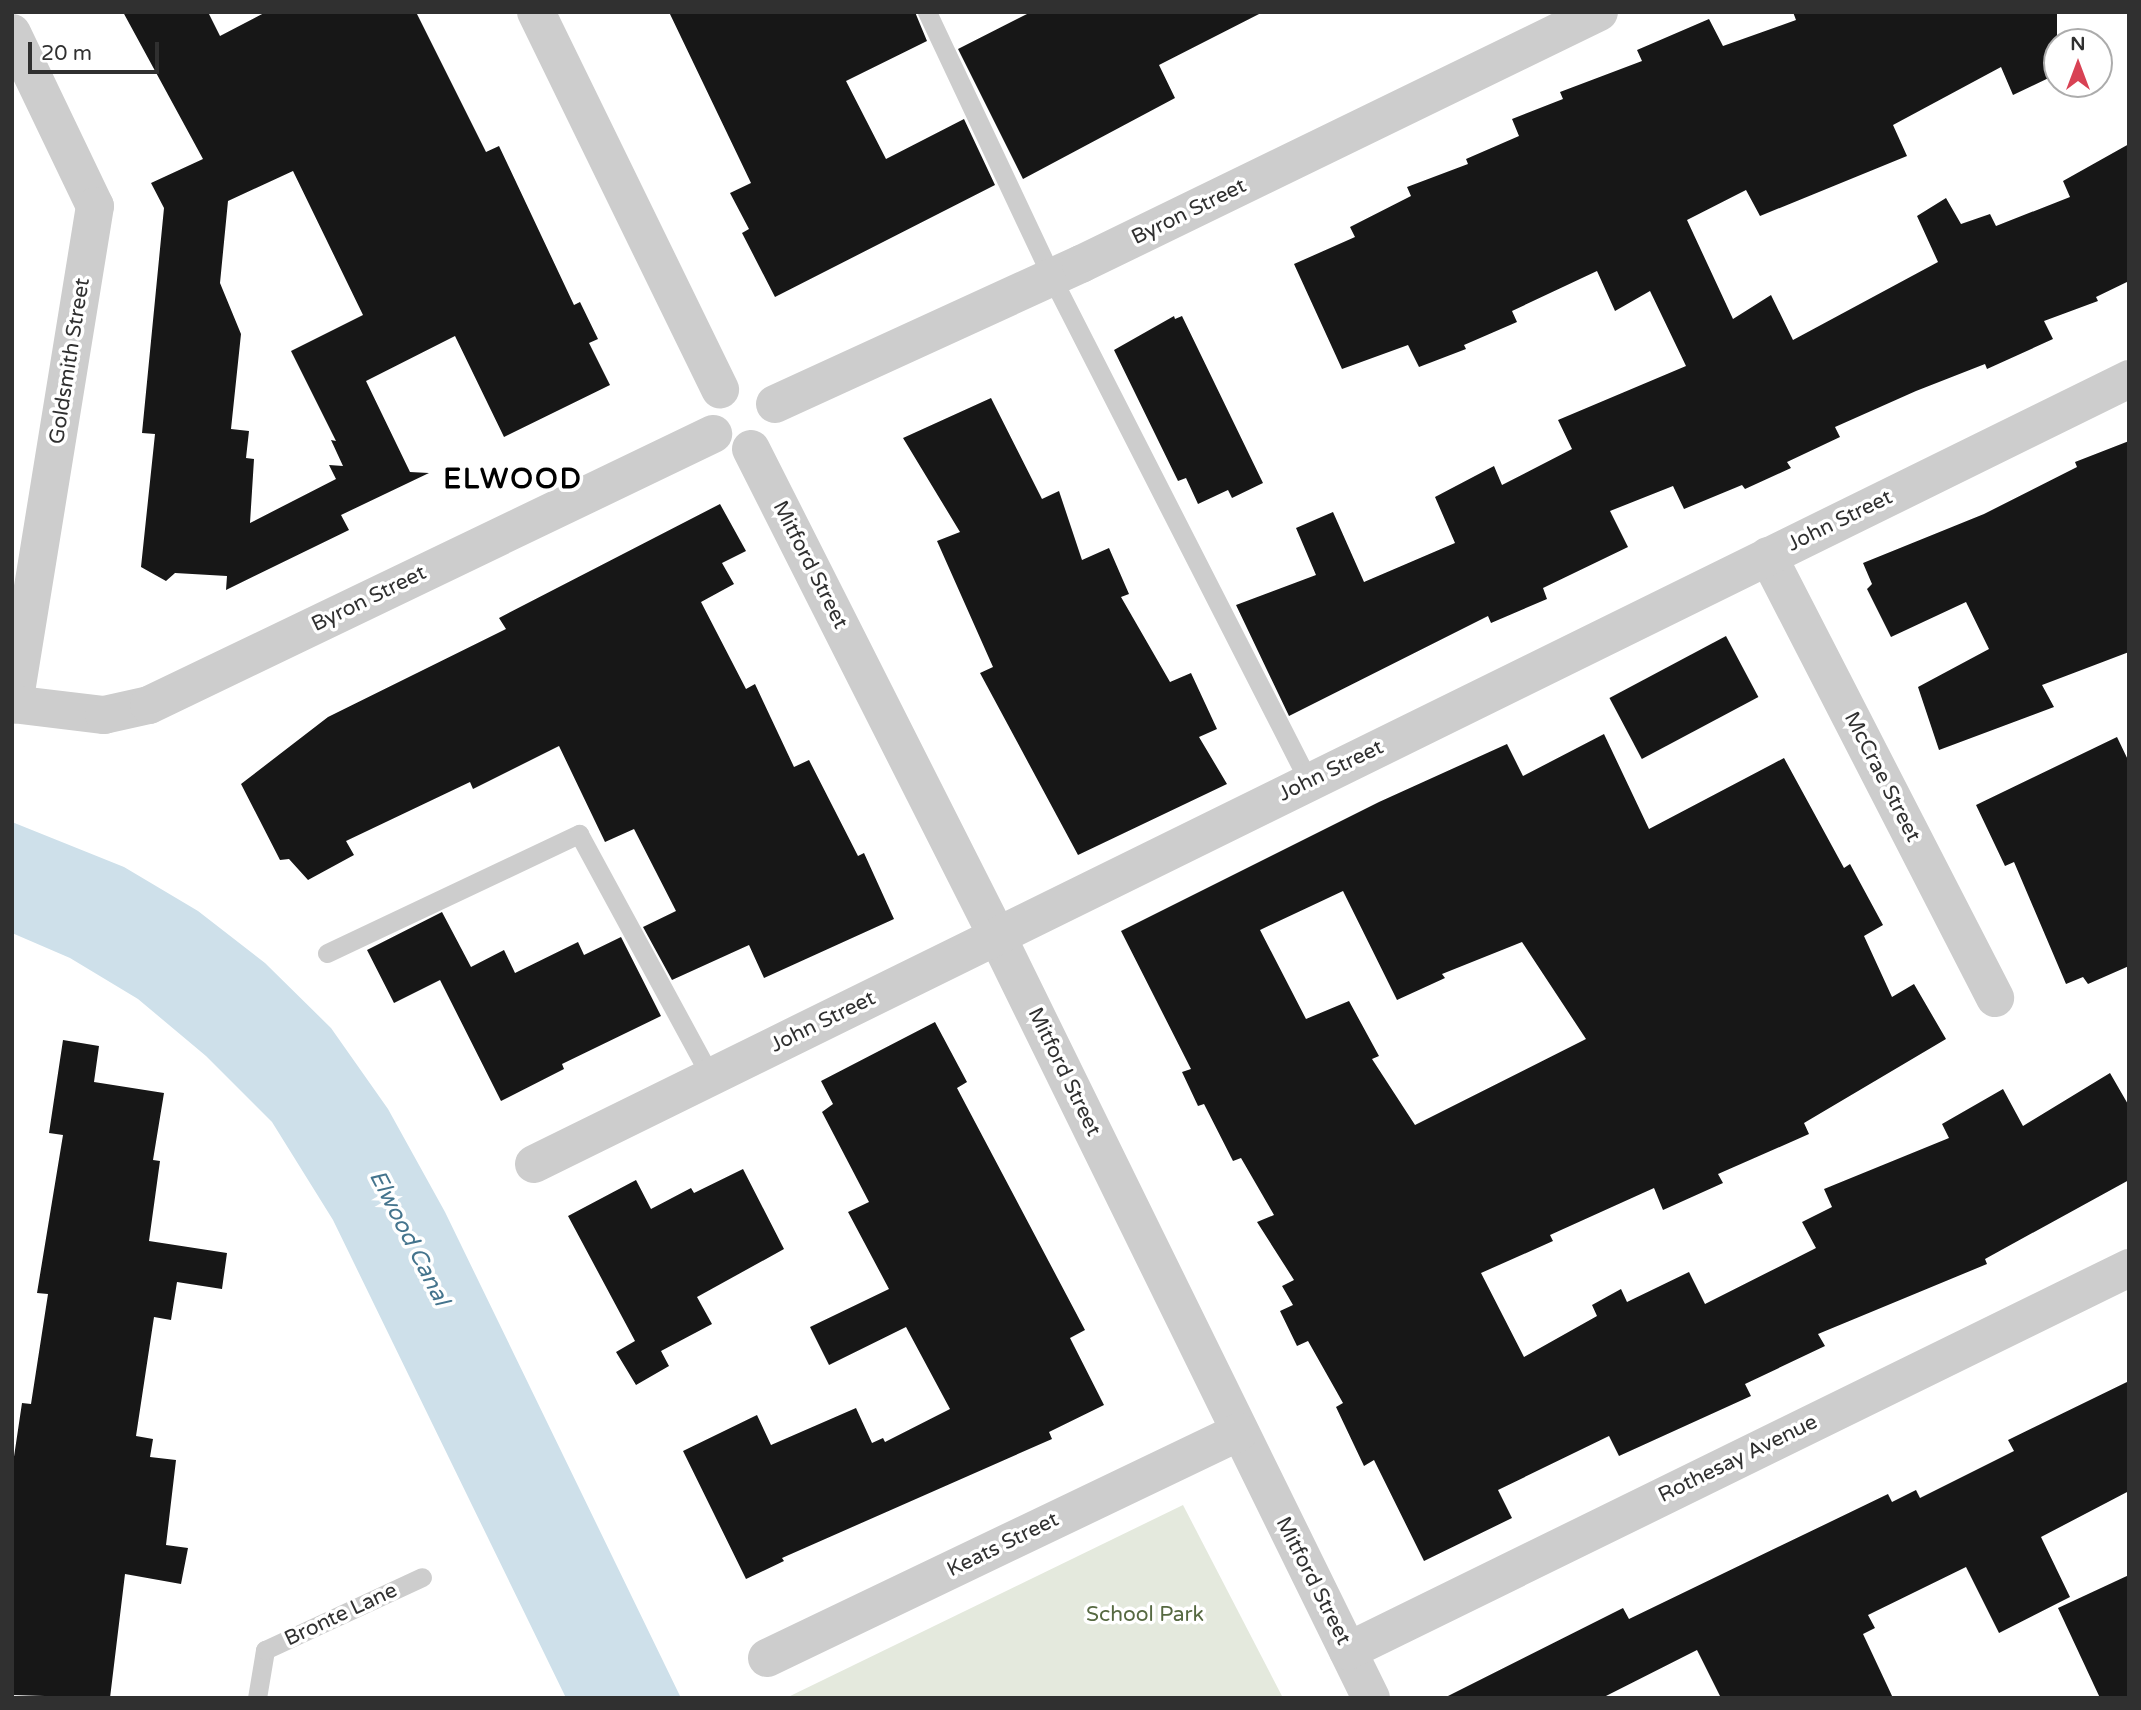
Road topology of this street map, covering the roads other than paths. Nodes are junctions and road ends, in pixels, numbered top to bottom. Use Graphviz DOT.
graph roads {
  1 [pos="536,12"];
  2 [pos="927,12"];
  3 [pos="1599,12"];
  4 [pos="12,33"];
  5 [pos="1051,276"];
  6 [pos="2129,379"];
  7 [pos="719,389"];
  8 [pos="775,404"];
  9 [pos="713,434"];
  10 [pos="751,449"];
  11 [pos="1768,556"];
  12 [pos="13,704"];
  13 [pos="1309,782"];
  14 [pos="997,936"];
  15 [pos="327,953"];
  16 [pos="1995,998"];
  17 [pos="711,1077"];
  18 [pos="534,1164"];
  19 [pos="2129,1268"];
  20 [pos="1239,1432"];
  21 [pos="422,1577"];
  22 [pos="1348,1651"];
  23 [pos="767,1658"];
  24 [pos="257,1698"];
  25 [pos="1371,1698"];
  1 -- 7 [label="street"];
  2 -- 5 [label="lane"];
  3 -- 5 [label="street, Byron Street"];
  4 -- 12 [label="street, Goldsmith Street"];
  5 -- 8 [label="street, Byron Street"];
  5 -- 13 [label="lane"];
  6 -- 11 [label="street, John Street"];
  7 -- 8 [label="street"];
  7 -- 9 [label="street"];
  8 -- 10 [label="street"];
  9 -- 10 [label="street"];
  9 -- 12 [label="street, Byron Street"];
  10 -- 14 [label="street, Mitford Street"];
  11 -- 13 [label="street, John Street"];
  11 -- 16 [label="street, McCrae Street"];
  13 -- 14 [label="street, John Street"];
  14 -- 17 [label="street, John Street"];
  14 -- 20 [label="street, Mitford Street"];
  15 -- 17 [label="lane"];
  17 -- 18 [label="street, John Street"];
  19 -- 22 [label="street, Rothesay Avenue"];
  20 -- 22 [label="street, Mitford Street"];
  20 -- 23 [label="street, Keats Street"];
  21 -- 24 [label="lane, Bronte Lane"];
  22 -- 25 [label="street, Mitford Street"];
}
